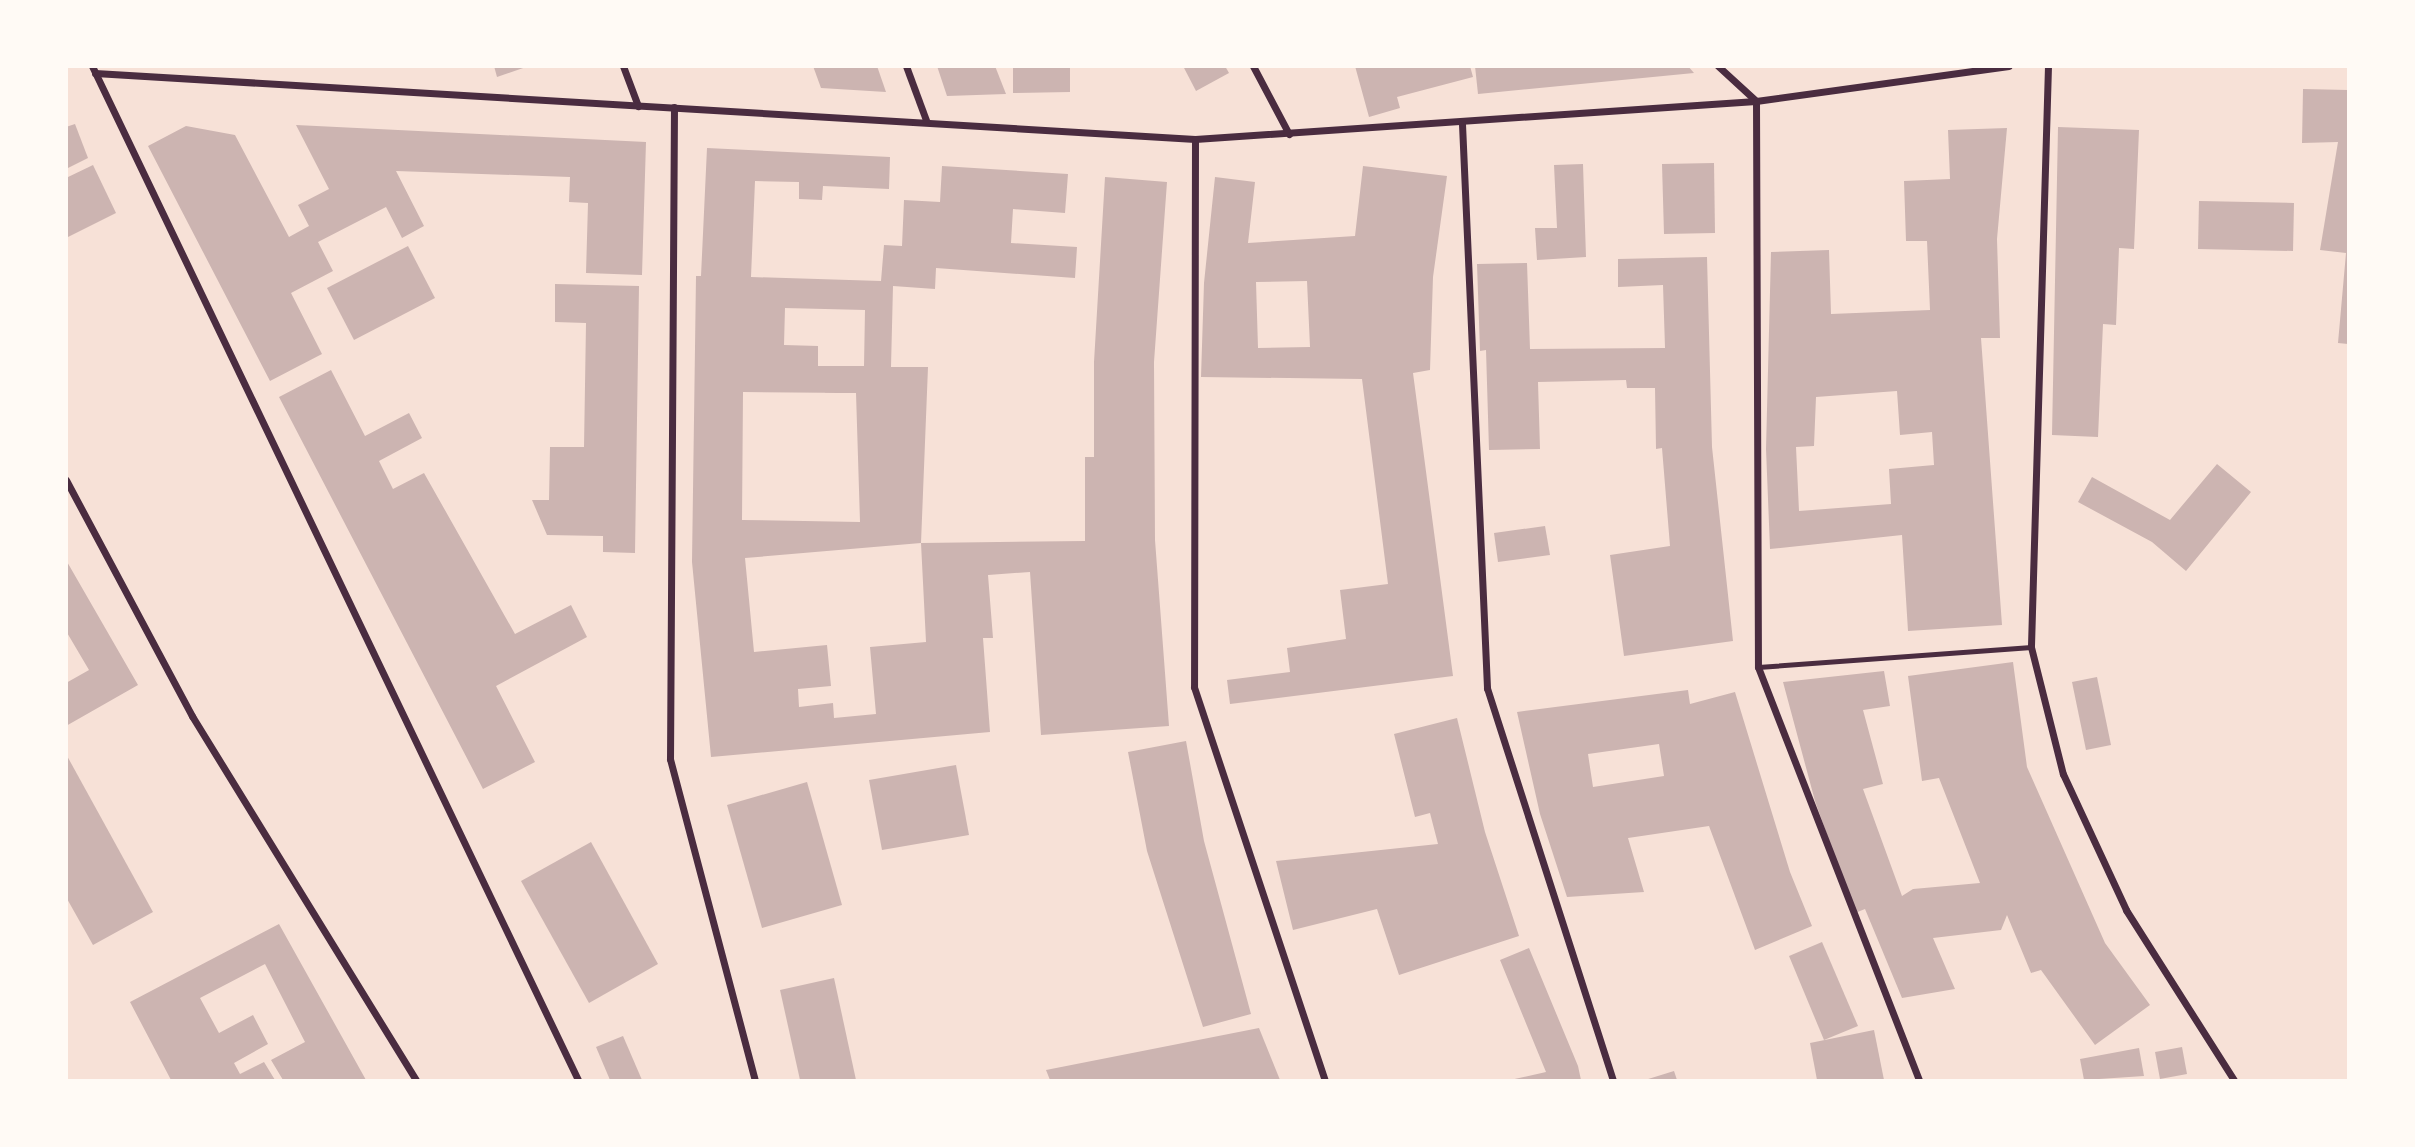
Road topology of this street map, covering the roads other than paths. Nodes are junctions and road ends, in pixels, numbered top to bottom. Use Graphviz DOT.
graph roads {
  1 [pos="623,66"];
  2 [pos="906,66"];
  3 [pos="1253,66"];
  4 [pos="1718,66"];
  5 [pos="2009,66"];
  6 [pos="2048,66"];
  7 [pos="94,70"];
  8 [pos="1756,101"];
  9 [pos="638,106"];
  10 [pos="674,107"];
  11 [pos="926,120"];
  12 [pos="1462,124"];
  13 [pos="1289,134"];
  14 [pos="1195,139"];
  15 [pos="66,480"];
  16 [pos="2031,647"];
  17 [pos="1758,667"];
  18 [pos="416,1080"];
  19 [pos="578,1080"];
  20 [pos="755,1080"];
  21 [pos="1325,1080"];
  22 [pos="1613,1080"];
  23 [pos="1919,1080"];
  24 [pos="2234,1080"];
  1 -- 9 [label="street"];
  2 -- 11 [label="street"];
  3 -- 13 [label="street"];
  4 -- 8 [label="street"];
  5 -- 8 [label="street"];
  6 -- 16 [label="street"];
  7 -- 9 [label="street"];
  7 -- 19 [label="street"];
  8 -- 12 [label="street"];
  8 -- 17 [label="street"];
  9 -- 10 [label="street"];
  10 -- 11 [label="street"];
  10 -- 20 [label="street"];
  11 -- 14 [label="street"];
  12 -- 13 [label="street"];
  12 -- 22 [label="street"];
  13 -- 14 [label="street"];
  14 -- 21 [label="street"];
  15 -- 18 [label="street"];
  16 -- 17 [label="lane"];
  16 -- 24 [label="street"];
  17 -- 23 [label="street"];
}
